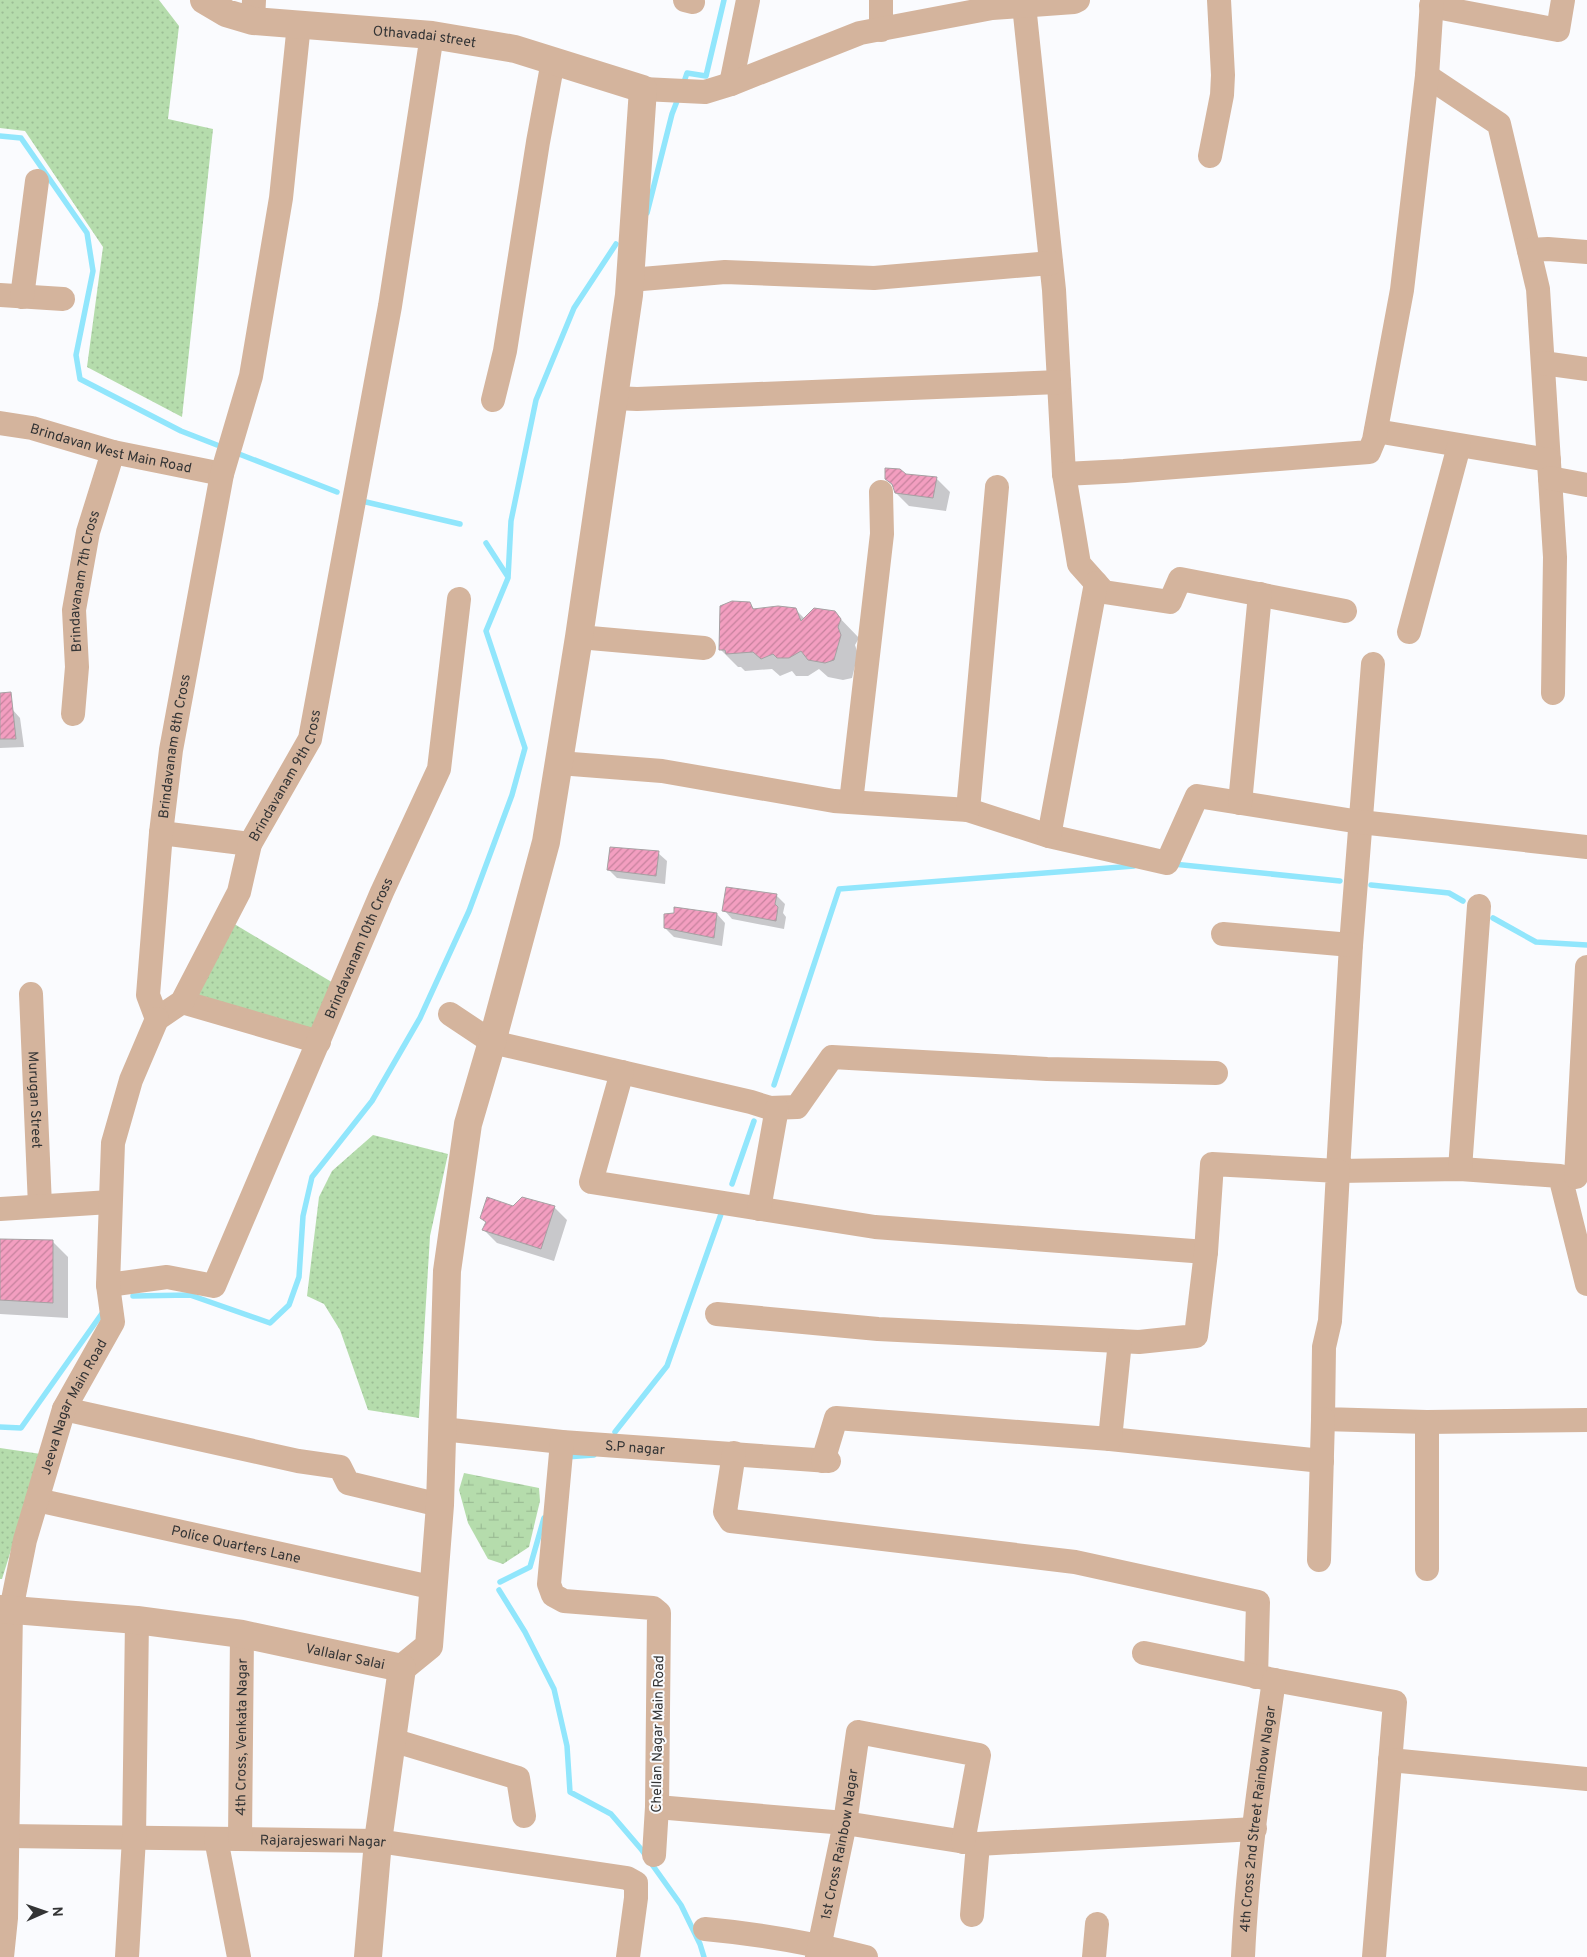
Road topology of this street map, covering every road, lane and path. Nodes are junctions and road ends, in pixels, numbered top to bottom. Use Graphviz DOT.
graph roads {
  1 [pos="204,0"];
  2 [pos="748,0"];
  3 [pos="881,0"];
  4 [pos="1078,0"];
  5 [pos="1219,0"];
  6 [pos="1563,0"];
  7 [pos="1431,3"];
  8 [pos="999,4"];
  9 [pos="1024,5"];
  10 [pos="254,10"];
  11 [pos="299,24"];
  12 [pos="881,30"];
  13 [pos="432,35"];
  14 [pos="553,61"];
  15 [pos="1427,76"];
  16 [pos="731,84"];
  17 [pos="652,89"];
  18 [pos="1210,156"];
  19 [pos="37,180"];
  20 [pos="1529,250"];
  21 [pos="1587,252"];
  22 [pos="1051,264"];
  23 [pos="630,280"];
  24 [pos="11,296"];
  25 [pos="63,299"];
  26 [pos="1543,363"];
  27 [pos="1587,369"];
  28 [pos="1059,382"];
  29 [pos="614,398"];
  30 [pos="493,400"];
  31 [pos="0,423"];
  32 [pos="1376,432"];
  33 [pos="1459,446"];
  34 [pos="113,452"];
  35 [pos="1550,469"];
  36 [pos="222,474"];
  37 [pos="1064,474"];
  38 [pos="1587,485"];
  39 [pos="998,488"];
  40 [pos="881,492"];
  41 [pos="1096,584"];
  42 [pos="1260,594"];
  43 [pos="459,599"];
  44 [pos="1345,611"];
  45 [pos="1409,632"];
  46 [pos="579,637"];
  47 [pos="704,648"];
  48 [pos="1373,664"];
  49 [pos="1553,693"];
  50 [pos="73,714"];
  51 [pos="559,763"];
  52 [pos="851,802"];
  53 [pos="1240,803"];
  54 [pos="968,810"];
  55 [pos="1360,822"];
  56 [pos="161,833"];
  57 [pos="1049,836"];
  58 [pos="250,844"];
  59 [pos="1587,847"];
  60 [pos="1479,906"];
  61 [pos="1223,934"];
  62 [pos="1350,945"];
  63 [pos="1587,967"];
  64 [pos="32,994"];
  65 [pos="182,1002"];
  66 [pos="450,1014"];
  67 [pos="157,1019"];
  68 [pos="319,1042"];
  69 [pos="492,1042"];
  70 [pos="1585,1044"];
  71 [pos="622,1072"];
  72 [pos="1216,1073"];
  73 [pos="777,1108"];
  74 [pos="1460,1169"];
  75 [pos="1338,1171"];
  76 [pos="1574,1177"];
  77 [pos="110,1202"];
  78 [pos="40,1206"];
  79 [pos="759,1208"];
  80 [pos="0,1209"];
  81 [pos="1206,1252"];
  82 [pos="1587,1284"];
  83 [pos="108,1285"];
  84 [pos="717,1314"];
  85 [pos="1120,1341"];
  86 [pos="64,1409"];
  87 [pos="1323,1419"];
  88 [pos="1587,1420"];
  89 [pos="1427,1422"];
  90 [pos="442,1428"];
  91 [pos="1110,1439"];
  92 [pos="562,1442"];
  93 [pos="734,1453"];
  94 [pos="1322,1461"];
  95 [pos="37,1500"];
  96 [pos="440,1505"];
  97 [pos="1319,1560"];
  98 [pos="1427,1569"];
  99 [pos="435,1588"];
  100 [pos="6,1610"];
  101 [pos="137,1620"];
  102 [pos="242,1634"];
  103 [pos="1144,1653"];
  104 [pos="402,1668"];
  105 [pos="1265,1679"];
  106 [pos="392,1740"];
  107 [pos="1390,1760"];
  108 [pos="1587,1779"];
  109 [pos="656,1808"];
  110 [pos="524,1816"];
  111 [pos="845,1823"];
  112 [pos="1255,1829"];
  113 [pos="6,1836"];
  114 [pos="134,1838"];
  115 [pos="216,1839"];
  116 [pos="240,1839"];
  117 [pos="378,1841"];
  118 [pos="970,1843"];
  119 [pos="654,1855"];
  120 [pos="972,1915"];
  121 [pos="3,1918"];
  122 [pos="1096,1924"];
  123 [pos="705,1929"];
  124 [pos="818,1951"];
  125 [pos="2,1957"];
  126 [pos="127,1957"];
  127 [pos="238,1957"];
  128 [pos="368,1957"];
  129 [pos="628,1957"];
  130 [pos="866,1957"];
  131 [pos="1094,1957"];
  132 [pos="1243,1957"];
  133 [pos="1374,1957"];
  1 -- 10 [label="street, Othavadai street"];
  2 -- 16 [label="street"];
  3 -- 12 [label="street"];
  4 -- 9 [label="street"];
  5 -- 18 [label="street"];
  6 -- 7 [label="street"];
  7 -- 15 [label="street"];
  8 -- 9 [label="street"];
  8 -- 12 [label="street"];
  9 -- 22 [label="street"];
  10 -- 11 [label="street, Othavadai street"];
  11 -- 13 [label="street, Othavadai street"];
  11 -- 36 [label="street, Brindavanam 8th Cross"];
  12 -- 16 [label="street"];
  13 -- 14 [label="street, Othavadai street"];
  13 -- 58 [label="street, Brindavanam 9th Cross"];
  14 -- 17 [label="street, Othavadai street"];
  14 -- 30 [label="street"];
  15 -- 20 [label="street"];
  15 -- 32 [label="street"];
  16 -- 17 [label="street"];
  17 -- 23 [label="street"];
  19 -- 24 [label="street"];
  20 -- 21 [label="street"];
  20 -- 26 [label="street"];
  22 -- 23 [label="street"];
  22 -- 28 [label="street"];
  23 -- 29 [label="street"];
  24 -- 25 [label="street"];
  26 -- 27 [label="street"];
  26 -- 35 [label="street"];
  28 -- 29 [label="street"];
  28 -- 37 [label="street"];
  29 -- 46 [label="street"];
  31 -- 34 [label="street, Brindavan West Main Road"];
  32 -- 33 [label="street"];
  32 -- 37 [label="street"];
  33 -- 35 [label="street"];
  33 -- 45 [label="street"];
  34 -- 36 [label="street, Brindavan West Main Road"];
  34 -- 50 [label="street, Brindavanam 7th Cross"];
  35 -- 38 [label="street"];
  35 -- 49 [label="street"];
  36 -- 56 [label="street, Brindavanam 8th Cross"];
  37 -- 41 [label="street"];
  39 -- 54 [label="street"];
  40 -- 52 [label="street"];
  41 -- 42 [label="street"];
  41 -- 57 [label="street"];
  42 -- 44 [label="street"];
  42 -- 53 [label="street"];
  43 -- 68 [label="street, Brindavanam 10th Cross"];
  46 -- 47 [label="street"];
  46 -- 51 [label="street"];
  48 -- 55 [label="street"];
  51 -- 52 [label="street"];
  51 -- 69 [label="street"];
  52 -- 54 [label="street"];
  53 -- 55 [label="street"];
  53 -- 57 [label="street"];
  54 -- 57 [label="street"];
  55 -- 59 [label="street"];
  55 -- 62 [label="street"];
  56 -- 58 [label="street"];
  56 -- 67 [label="street, Brindavanam 8th Cross"];
  58 -- 65 [label="street, Brindavanam 9th Cross"];
  60 -- 74 [label="street"];
  61 -- 62 [label="street"];
  62 -- 75 [label="street"];
  63 -- 70 [label="street"];
  64 -- 78 [label="street, Murugan Street"];
  65 -- 67 [label="street, Brindavanam 9th Cross"];
  65 -- 68 [label="street"];
  66 -- 69 [label="street"];
  67 -- 77 [label="street, Jeeva Nagar Main Road"];
  68 -- 83 [label="street, Brindavanam 10th Cross"];
  69 -- 71 [label="street"];
  69 -- 90 [label="street"];
  70 -- 76 [label="street"];
  71 -- 73 [label="street"];
  71 -- 79 [label="street"];
  72 -- 73 [label="street"];
  73 -- 79 [label="street"];
  74 -- 75 [label="street"];
  74 -- 76 [label="street"];
  75 -- 81 [label="street"];
  75 -- 87 [label="street"];
  76 -- 82 [label="street"];
  77 -- 78 [label="street"];
  77 -- 83 [label="street, Jeeva Nagar Main Road"];
  78 -- 80 [label="street"];
  79 -- 81 [label="street"];
  81 -- 85 [label="street"];
  83 -- 86 [label="street, Jeeva Nagar Main Road"];
  84 -- 85 [label="street"];
  85 -- 91 [label="street"];
  86 -- 95 [label="street, Jeeva Nagar Main Road"];
  86 -- 96 [label="street"];
  87 -- 89 [label="street"];
  87 -- 94 [label="street"];
  88 -- 89 [label="street"];
  89 -- 98 [label="street"];
  90 -- 92 [label="street, S.P nagar"];
  90 -- 96 [label="street"];
  91 -- 93 [label="street, S.P nagar"];
  91 -- 94 [label="street"];
  92 -- 93 [label="street, S.P nagar"];
  92 -- 109 [label="street, Chellan Nagar Main Road"];
  93 -- 105 [label="street, 4th Cross 2nd Street Rainbow Nagar"];
  94 -- 97 [label="street"];
  95 -- 99 [label="street, Police Quarters Lane"];
  95 -- 100 [label="street, Jeeva Nagar Main Road"];
  96 -- 99 [label="street"];
  99 -- 104 [label="street"];
  100 -- 101 [label="street, Vallalar Salai"];
  100 -- 113 [label="street, Jeeva Nagar Main Road"];
  101 -- 102 [label="street, Vallalar Salai"];
  101 -- 114 [label="street"];
  102 -- 104 [label="street, Vallalar Salai"];
  102 -- 116 [label="street, 4th Cross, Venkata Nagar"];
  103 -- 105 [label="street"];
  104 -- 106 [label="street, Vallalar Salai"];
  105 -- 107 [label="street"];
  105 -- 112 [label="street, 4th Cross 2nd Street Rainbow Nagar"];
  106 -- 110 [label="street"];
  106 -- 117 [label="street, Vallalar Salai"];
  107 -- 108 [label="street"];
  107 -- 133 [label="street"];
  109 -- 111 [label="street"];
  109 -- 119 [label="street, Chellan Nagar Main Road"];
  111 -- 118 [label="street"];
  111 -- 118 [label="street, 1st Cross Rainbow Nagar"];
  111 -- 124 [label="street, 1st Cross Rainbow Nagar"];
  112 -- 118 [label="street"];
  112 -- 132 [label="street, 4th Cross 2nd Street Rainbow Nagar"];
  113 -- 114 [label="street, Rajarajeswari Nagar"];
  113 -- 121 [label="street, Jeeva Nagar Main Road"];
  114 -- 115 [label="street, Rajarajeswari Nagar"];
  114 -- 126 [label="street"];
  115 -- 116 [label="street, Rajarajeswari Nagar"];
  115 -- 127 [label="street"];
  116 -- 117 [label="street, Rajarajeswari Nagar"];
  117 -- 128 [label="street, Vallalar Salai"];
  117 -- 129 [label="street, Rajarajeswari Nagar"];
  118 -- 120 [label="street"];
  121 -- 125 [label="street, Jeeva Nagar Main Road"];
  122 -- 131 [label="street"];
  123 -- 124 [label="street"];
  124 -- 130 [label="street"];
}
